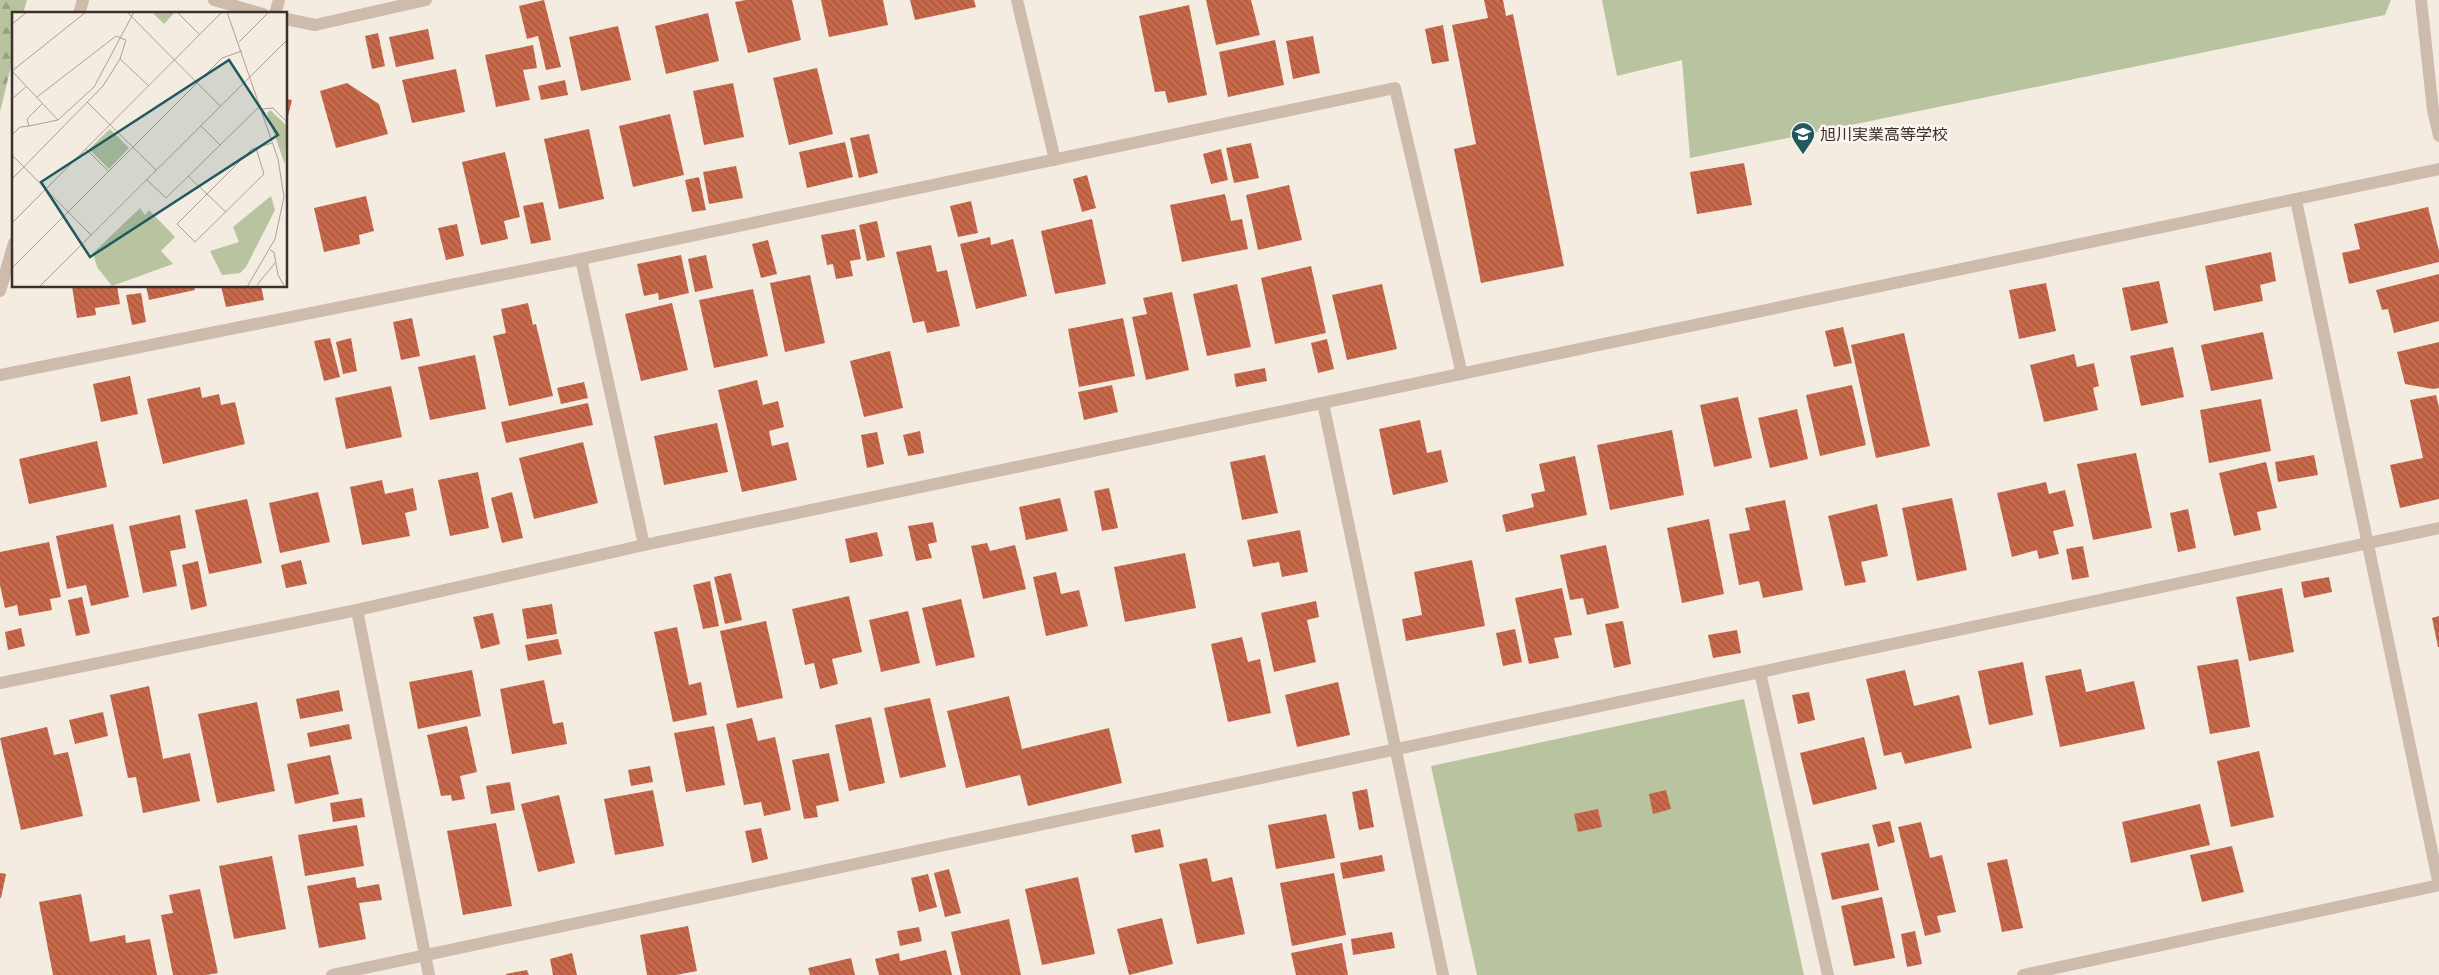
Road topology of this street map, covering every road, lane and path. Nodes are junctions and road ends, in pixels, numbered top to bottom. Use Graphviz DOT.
graph roads {
  1 [pos="214,0"];
  2 [pos="426,0"];
  3 [pos="1017,0"];
  4 [pos="2421,0"];
  5 [pos="256,12"];
  6 [pos="288,19"];
  7 [pos="2439,136"];
  8 [pos="1055,160"];
  9 [pos="2439,169"];
  10 [pos="2296,200"];
  11 [pos="12,250"];
  12 [pos="581,259"];
  13 [pos="0,291"];
  14 [pos="1462,374"];
  15 [pos="0,375"];
  16 [pos="1323,403"];
  17 [pos="2439,528"];
  18 [pos="2367,543"];
  19 [pos="644,545"];
  20 [pos="357,610"];
  21 [pos="1760,672"];
  22 [pos="0,683"];
  23 [pos="1395,750"];
  24 [pos="2439,885"];
  25 [pos="426,956"];
  26 [pos="332,975"];
  27 [pos="430,975"];
  28 [pos="1443,975"];
  29 [pos="1828,975"];
  30 [pos="2023,975"];
  1 -- 5 [label="street"];
  2 -- 6 [label="street"];
  3 -- 8 [label="street"];
  4 -- 7 [label="street"];
  8 -- 12 [label="street"];
  8 -- 14 [label="street"];
  9 -- 10 [label="street"];
  10 -- 14 [label="street"];
  10 -- 18 [label="street"];
  11 -- 13 [label="street"];
  12 -- 15 [label="street"];
  12 -- 19 [label="street"];
  14 -- 16 [label="street"];
  16 -- 19 [label="street"];
  16 -- 23 [label="street"];
  17 -- 18 [label="street"];
  18 -- 21 [label="street"];
  18 -- 24 [label="street"];
  19 -- 20 [label="street"];
  20 -- 22 [label="street"];
  20 -- 25 [label="street"];
  21 -- 23 [label="street"];
  21 -- 29 [label="street"];
  23 -- 25 [label="street"];
  23 -- 28 [label="street"];
  24 -- 30 [label="street"];
  25 -- 26 [label="street"];
  25 -- 27 [label="street"];
}
